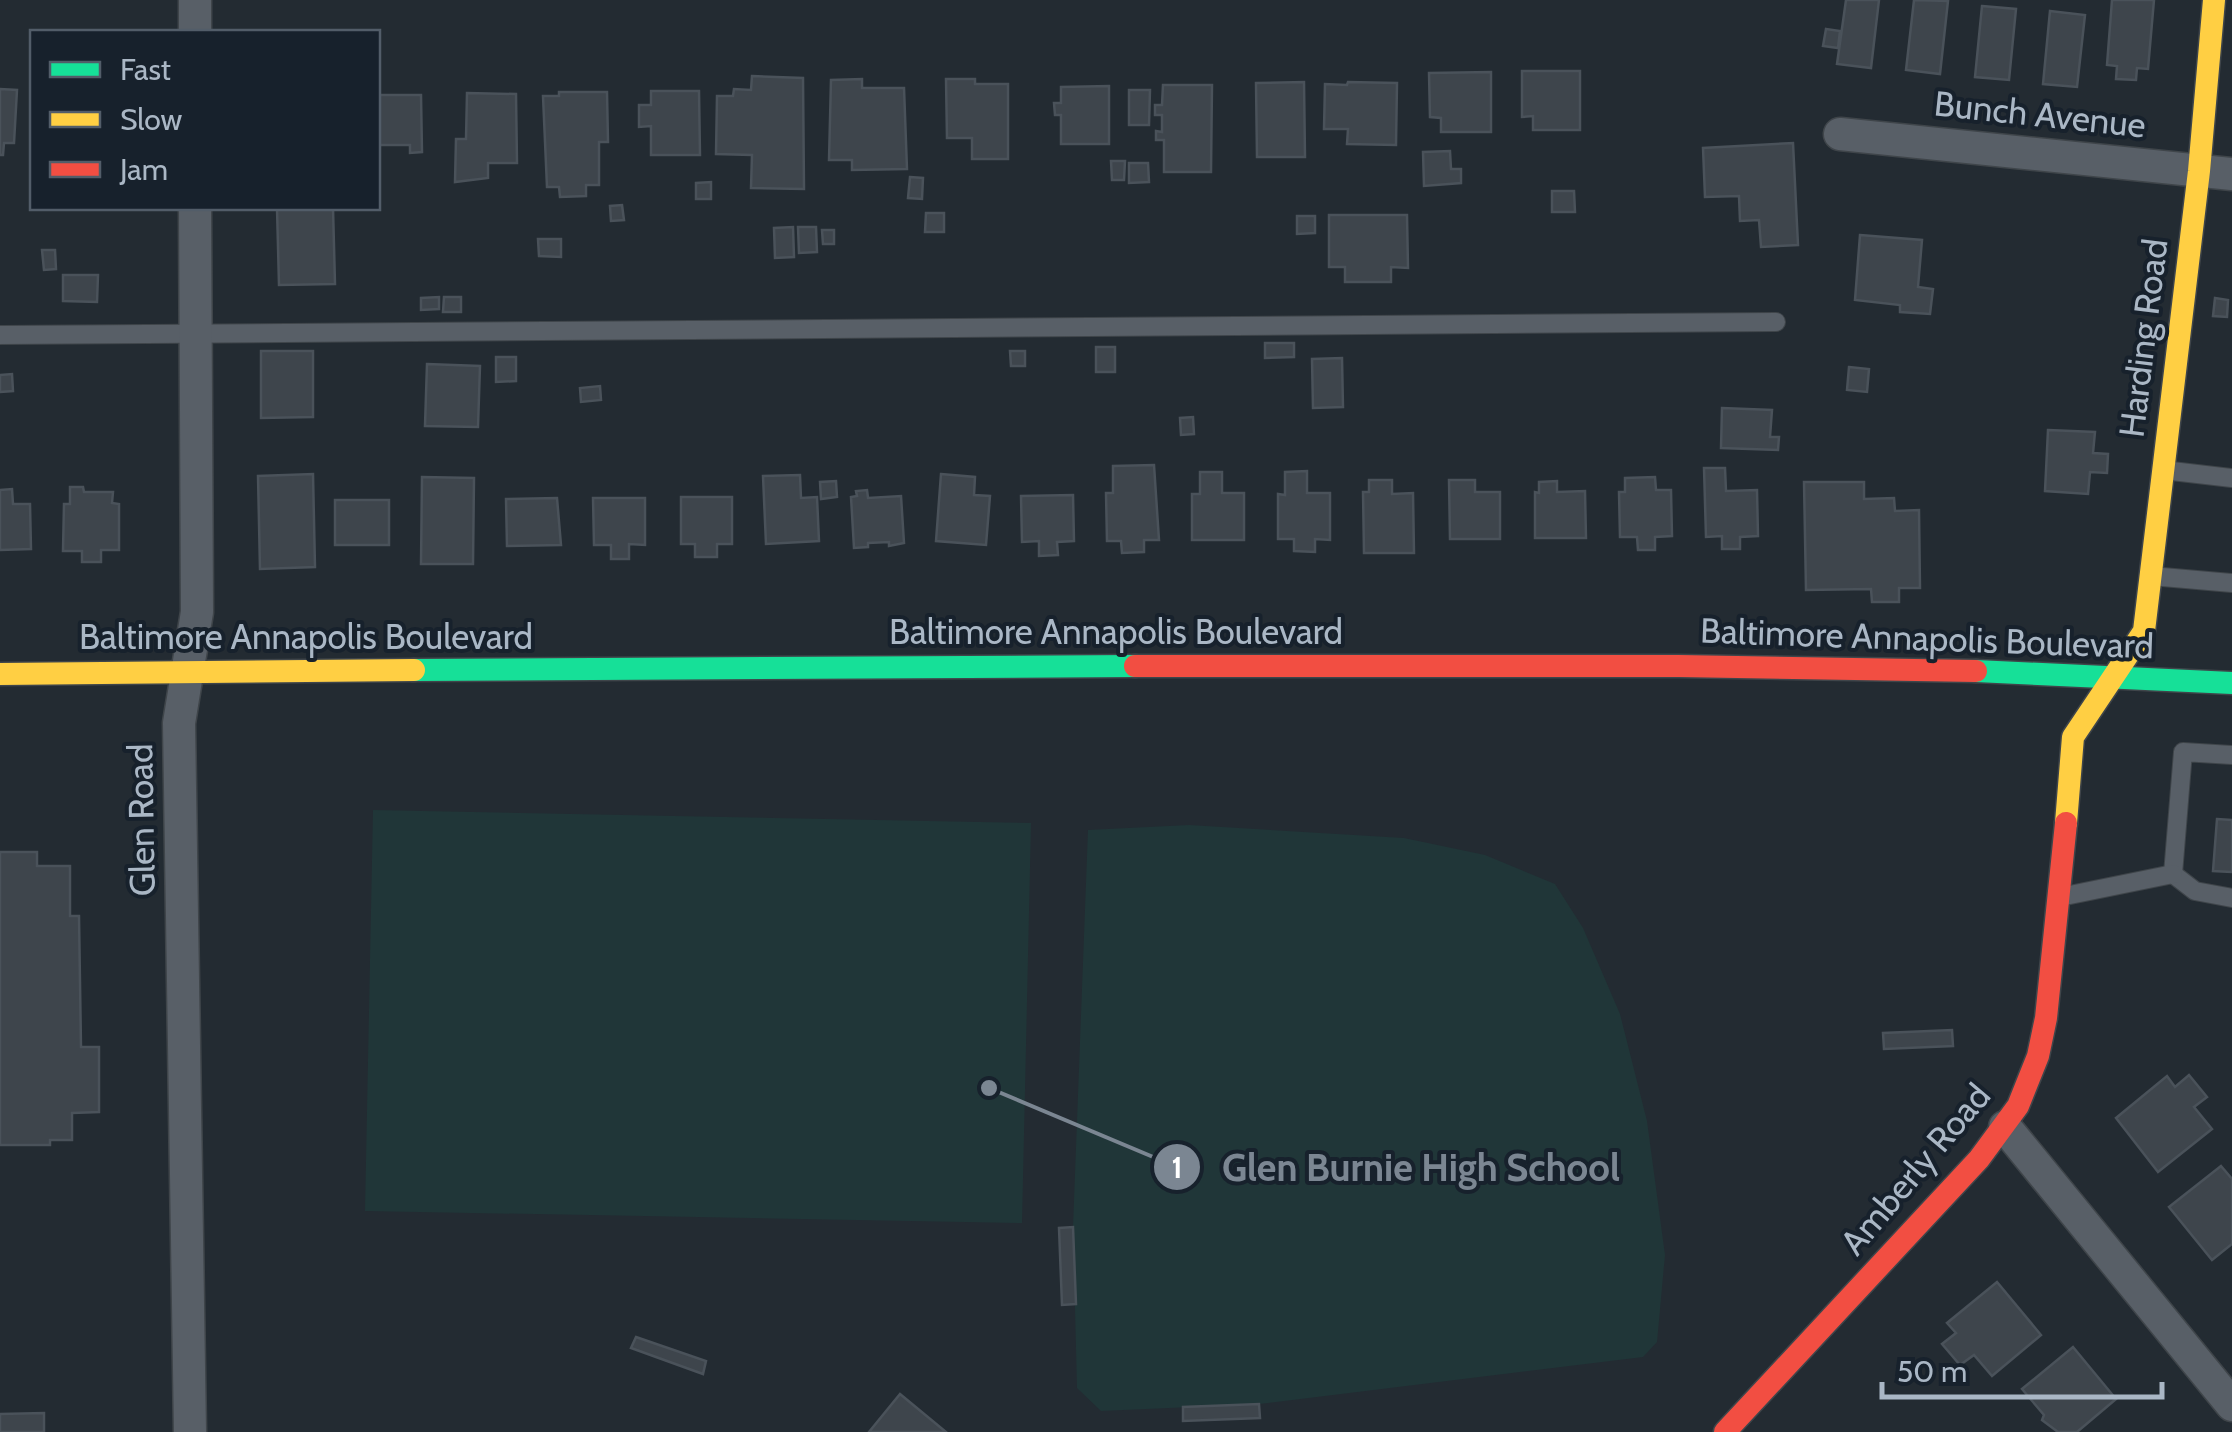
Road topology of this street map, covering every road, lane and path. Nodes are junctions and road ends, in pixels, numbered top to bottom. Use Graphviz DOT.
graph roads {
  1 [pos="195,0"];
  2 [pos="2214,0"];
  3 [pos="195,30"];
  4 [pos="1840,134"];
  5 [pos="2199,171"];
  6 [pos="2232,174"];
  7 [pos="195,210"];
  8 [pos="1776,322"];
  9 [pos="194,334"];
  10 [pos="0,335"];
  11 [pos="2162,470"];
  12 [pos="2232,478"];
  13 [pos="2151,576"];
  14 [pos="2232,583"];
  15 [pos="188,672"];
  16 [pos="0,674"];
  17 [pos="2114,676"];
  18 [pos="2232,684"];
  19 [pos="2232,755"];
  20 [pos="2173,874"];
  21 [pos="2060,898"];
  22 [pos="2232,898"];
  23 [pos="2004,1128"];
  24 [pos="2232,1404"];
  25 [pos="190,1432"];
  26 [pos="1725,1432"];
  1 -- 3 [label="street"];
  2 -- 5 [label="main road, Harding Road"];
  4 -- 5 [label="street, Bunch Avenue"];
  5 -- 6 [label="street, Bunch Avenue"];
  5 -- 11 [label="main road, Harding Road"];
  7 -- 9 [label="street, Glen Road"];
  8 -- 9 [label="lane"];
  9 -- 10 [label="lane"];
  9 -- 15 [label="street, Glen Road"];
  11 -- 12 [label="lane"];
  11 -- 13 [label="main road, Harding Road"];
  13 -- 14 [label="lane"];
  13 -- 17 [label="main road, Harding Road"];
  15 -- 16 [label="main road, Baltimore Annapolis Boulevard"];
  15 -- 17 [label="main road, Baltimore Annapolis Boulevard"];
  15 -- 25 [label="street, Glen Road"];
  17 -- 18 [label="main road, Baltimore Annapolis Boulevard"];
  17 -- 21 [label="main road, Amberly Road"];
  19 -- 20 [label="lane"];
  20 -- 21 [label="lane"];
  20 -- 22 [label="lane"];
  21 -- 23 [label="main road, Amberly Road"];
  23 -- 24 [label="street"];
  23 -- 26 [label="main road, Amberly Road"];
}
